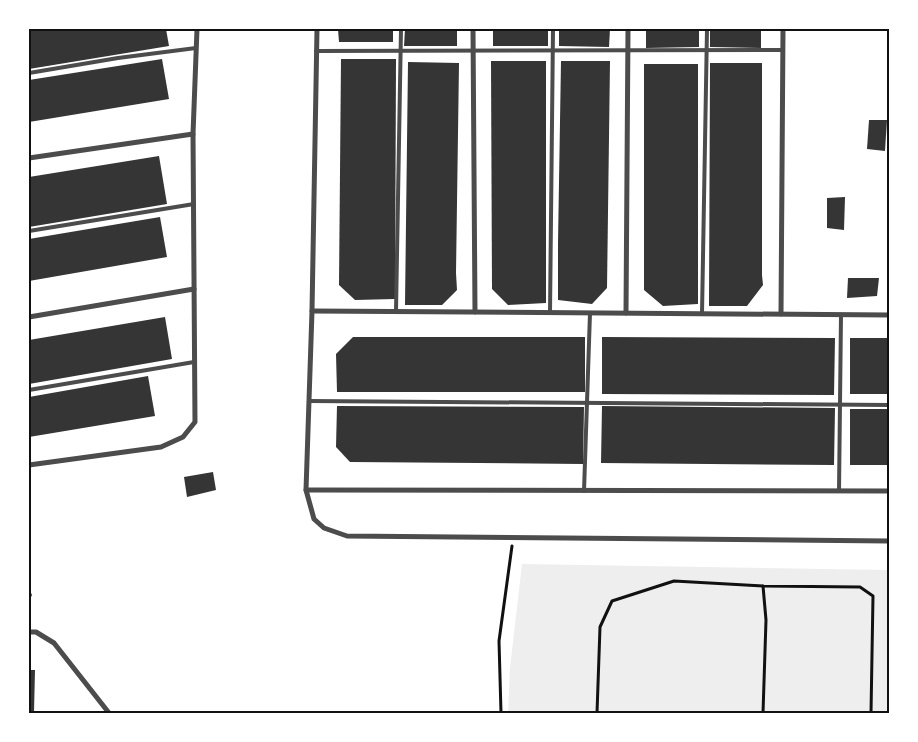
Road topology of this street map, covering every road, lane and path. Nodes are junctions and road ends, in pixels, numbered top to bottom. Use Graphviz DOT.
graph roads {
  1 [pos="197,29"];
  2 [pos="317,29"];
  3 [pos="401,29"];
  4 [pos="473,29"];
  5 [pos="553,29"];
  6 [pos="628,29"];
  7 [pos="707,29"];
  8 [pos="783,29"];
  9 [pos="196,48"];
  10 [pos="553,50"];
  11 [pos="628,50"];
  12 [pos="707,50"];
  13 [pos="783,50"];
  14 [pos="316,51"];
  15 [pos="401,51"];
  16 [pos="473,51"];
  17 [pos="29,72"];
  18 [pos="193,134"];
  19 [pos="29,158"];
  20 [pos="194,204"];
  21 [pos="29,231"];
  22 [pos="194,289"];
  23 [pos="312,311"];
  24 [pos="396,311"];
  25 [pos="475,312"];
  26 [pos="550,312"];
  27 [pos="590,313"];
  28 [pos="626,313"];
  29 [pos="702,314"];
  30 [pos="781,314"];
  31 [pos="842,315"];
  32 [pos="889,315"];
  33 [pos="29,317"];
  34 [pos="194,362"];
  35 [pos="29,390"];
  36 [pos="309,401"];
  37 [pos="588,403"];
  38 [pos="840,404"];
  39 [pos="889,404"];
  40 [pos="29,465"];
  41 [pos="306,490"];
  42 [pos="584,491"];
  43 [pos="839,491"];
  44 [pos="889,491"];
  45 [pos="513,538"];
  46 [pos="889,541"];
  47 [pos="763,586"];
  48 [pos="29,632"];
  49 [pos="109,713"];
  50 [pos="501,713"];
  51 [pos="597,713"];
  52 [pos="763,713"];
  53 [pos="871,713"];
  1 -- 9 [label="street"];
  2 -- 14 [label="street"];
  3 -- 15 [label="lane"];
  4 -- 16 [label="street"];
  5 -- 10 [label="lane"];
  6 -- 11 [label="street"];
  7 -- 12 [label="lane"];
  8 -- 13 [label="street"];
  9 -- 17 [label="lane"];
  9 -- 18 [label="street"];
  10 -- 11 [label="lane"];
  10 -- 16 [label="lane"];
  10 -- 26 [label="lane"];
  11 -- 12 [label="lane"];
  11 -- 28 [label="street"];
  12 -- 13 [label="lane"];
  12 -- 29 [label="lane"];
  13 -- 30 [label="street"];
  14 -- 15 [label="lane"];
  14 -- 23 [label="street"];
  15 -- 16 [label="lane"];
  15 -- 24 [label="lane"];
  16 -- 25 [label="street"];
  18 -- 19 [label="street"];
  18 -- 20 [label="street"];
  20 -- 21 [label="lane"];
  20 -- 22 [label="street"];
  22 -- 33 [label="street"];
  22 -- 34 [label="street"];
  23 -- 24 [label="street"];
  23 -- 36 [label="street"];
  24 -- 25 [label="street"];
  25 -- 26 [label="street"];
  26 -- 27 [label="street"];
  27 -- 28 [label="street"];
  27 -- 37 [label="lane"];
  28 -- 29 [label="street"];
  29 -- 30 [label="street"];
  30 -- 31 [label="street"];
  31 -- 32 [label="street"];
  31 -- 38 [label="lane"];
  34 -- 35 [label="lane"];
  34 -- 40 [label="street"];
  36 -- 37 [label="lane"];
  36 -- 41 [label="street"];
  37 -- 38 [label="lane"];
  37 -- 42 [label="lane"];
  38 -- 39 [label="lane"];
  38 -- 43 [label="lane"];
  41 -- 42 [label="street"];
  41 -- 45 [label="street"];
  42 -- 43 [label="street"];
  43 -- 44 [label="street"];
  45 -- 46 [label="street"];
  45 -- 50 [label="path"];
  47 -- 51 [label="path"];
  47 -- 52 [label="path"];
  47 -- 53 [label="path"];
  48 -- 49 [label="street"];
}
